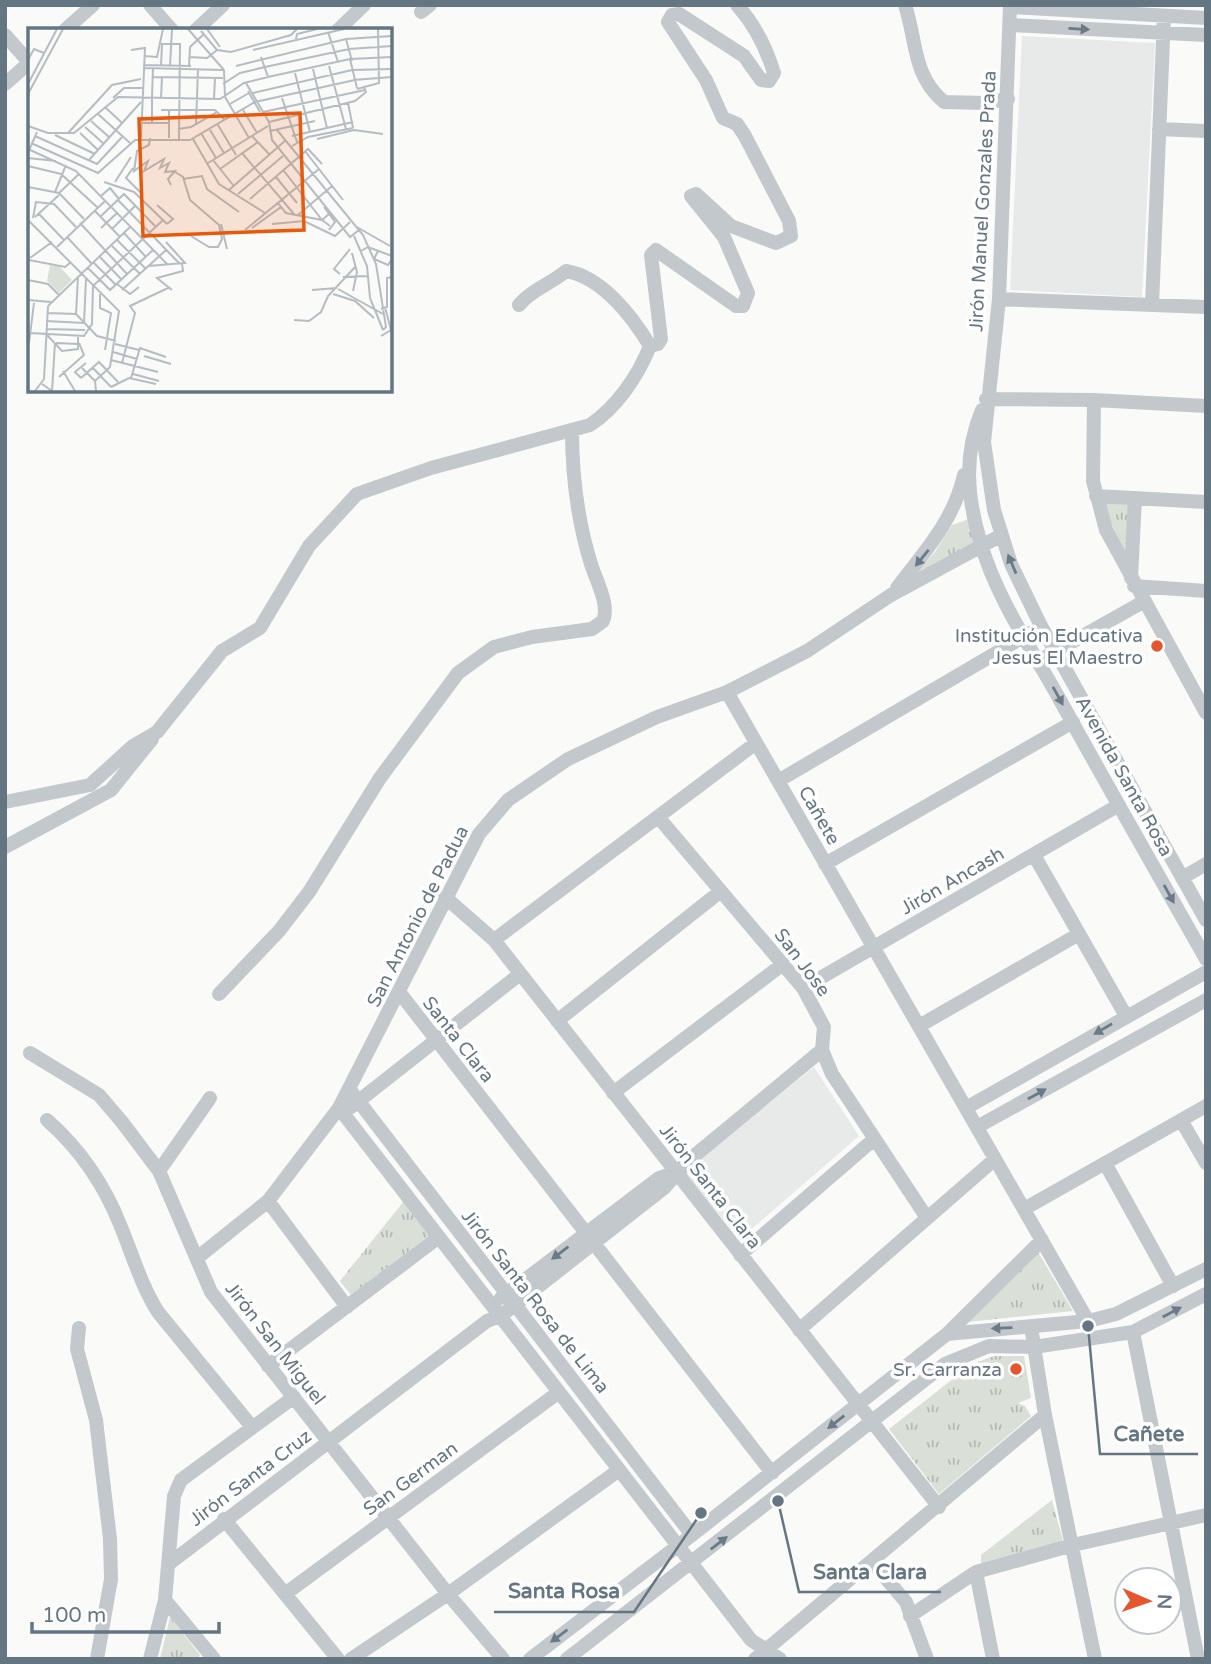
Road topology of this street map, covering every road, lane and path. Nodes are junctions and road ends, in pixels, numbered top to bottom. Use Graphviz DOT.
graph roads {
  1 [pos="93,5"];
  2 [pos="150,5"];
  3 [pos="223,5"];
  4 [pos="364,5"];
  5 [pos="737,5"];
  6 [pos="905,5"];
  7 [pos="1011,6"];
  8 [pos="1164,16"];
  9 [pos="1206,18"];
  10 [pos="1011,25"];
  11 [pos="67,28"];
  12 [pos="170,28"];
  13 [pos="198,28"];
  14 [pos="340,28"];
  15 [pos="1164,33"];
  16 [pos="5,35"];
  17 [pos="1206,36"];
  18 [pos="28,60"];
  19 [pos="28,64"];
  20 [pos="5,84"];
  21 [pos="1008,99"];
  22 [pos="1159,129"];
  23 [pos="1206,131"];
  24 [pos="999,299"];
  25 [pos="519,305"];
  26 [pos="1152,305"];
  27 [pos="1206,307"];
  28 [pos="650,345"];
  29 [pos="986,399"];
  30 [pos="1094,400"];
  31 [pos="1206,406"];
  32 [pos="572,430"];
  33 [pos="967,459"];
  34 [pos="1096,496"];
  35 [pos="1135,498"];
  36 [pos="1206,502"];
  37 [pos="993,505"];
  38 [pos="973,511"];
  39 [pos="949,519"];
  40 [pos="1000,536"];
  41 [pos="982,546"];
  42 [pos="1133,583"];
  43 [pos="1206,591"];
  44 [pos="891,595"];
  45 [pos="1143,602"];
  46 [pos="1041,626"];
  47 [pos="1025,636"];
  48 [pos="1054,651"];
  49 [pos="1038,661"];
  50 [pos="727,692"];
  51 [pos="1206,713"];
  52 [pos="1073,722"];
  53 [pos="157,732"];
  54 [pos="757,743"];
  55 [pos="778,781"];
  56 [pos="5,802"];
  57 [pos="1119,805"];
  58 [pos="659,818"];
  59 [pos="5,847"];
  60 [pos="1034,855"];
  61 [pos="825,864"];
  62 [pos="1206,864"];
  63 [pos="1182,878"];
  64 [pos="721,891"];
  65 [pos="445,897"];
  66 [pos="1206,920"];
  67 [pos="1079,934"];
  68 [pos="494,940"];
  69 [pos="874,948"];
  70 [pos="1206,959"];
  71 [pos="783,964"];
  72 [pos="1206,972"];
  73 [pos="520,974"];
  74 [pos="803,988"];
  75 [pos="400,993"];
  76 [pos="219,994"];
  77 [pos="1206,1000"];
  78 [pos="1125,1016"];
  79 [pos="558,1021"];
  80 [pos="919,1026"];
  81 [pos="436,1040"];
  82 [pos="822,1050"];
  83 [pos="30,1053"];
  84 [pos="613,1093"];
  85 [pos="354,1096"];
  86 [pos="210,1098"];
  87 [pos="1206,1106"];
  88 [pos="966,1108"];
  89 [pos="341,1111"];
  90 [pos="47,1120"];
  91 [pos="1181,1120"];
  92 [pos="977,1127"];
  93 [pos="873,1140"];
  94 [pos="995,1159"];
  95 [pos="1105,1163"];
  96 [pos="1206,1163"];
  97 [pos="159,1171"];
  98 [pos="676,1172"];
  99 [pos="268,1201"];
  100 [pos="1024,1209"];
  101 [pos="927,1218"];
  102 [pos="439,1237"];
  103 [pos="590,1238"];
  104 [pos="1042,1240"];
  105 [pos="740,1255"];
  106 [pos="197,1258"];
  107 [pos="1206,1269"];
  108 [pos="1174,1286"];
  109 [pos="1206,1294"];
  110 [pos="510,1299"];
  111 [pos="347,1307"];
  112 [pos="498,1310"];
  113 [pos="1088,1321"];
  114 [pos="1031,1327"];
  115 [pos="79,1328"];
  116 [pos="799,1330"];
  117 [pos="1133,1332"];
  118 [pos="947,1334"];
  119 [pos="1034,1347"];
  120 [pos="268,1366"];
  121 [pos="559,1392"];
  122 [pos="293,1397"];
  123 [pos="858,1405"];
  124 [pos="1045,1415"];
  125 [pos="872,1422"];
  126 [pos="252,1427"];
  127 [pos="330,1442"];
  128 [pos="619,1470"];
  129 [pos="772,1474"];
  130 [pos="939,1507"];
  131 [pos="1206,1515"];
  132 [pos="388,1518"];
  133 [pos="224,1519"];
  134 [pos="1171,1522"];
  135 [pos="692,1535"];
  136 [pos="1073,1545"];
  137 [pos="678,1546"];
  138 [pos="872,1562"];
  139 [pos="170,1563"];
  140 [pos="691,1565"];
  141 [pos="976,1572"];
  142 [pos="285,1594"];
  143 [pos="448,1594"];
  144 [pos="164,1600"];
  145 [pos="910,1616"];
  146 [pos="761,1654"];
  147 [pos="97,1659"];
  148 [pos="150,1659"];
  149 [pos="214,1659"];
  150 [pos="338,1659"];
  151 [pos="351,1659"];
  152 [pos="503,1659"];
  153 [pos="530,1659"];
  154 [pos="567,1659"];
  155 [pos="780,1659"];
  156 [pos="927,1659"];
  157 [pos="993,1659"];
  158 [pos="1096,1659"];
  159 [pos="1198,1659"];
  1 -- 11 [label="street"];
  2 -- 12 [label="street"];
  3 -- 13 [label="street"];
  4 -- 14 [label="street"];
  5 -- 28 [label="street"];
  6 -- 21 [label="street"];
  7 -- 8 [label="street"];
  7 -- 10 [label="street, Jirón Manuel Gonzales Prada"];
  8 -- 9 [label="street"];
  8 -- 15 [label="street"];
  10 -- 15 [label="street, one-way"];
  10 -- 21 [label="street, Jirón Manuel Gonzales Prada"];
  15 -- 17 [label="street"];
  15 -- 22 [label="street"];
  16 -- 18 [label="street"];
  19 -- 20 [label="street"];
  21 -- 24 [label="street, Jirón Manuel Gonzales Prada"];
  22 -- 23 [label="street"];
  22 -- 26 [label="street"];
  24 -- 26 [label="street"];
  24 -- 29 [label="street, Jirón Manuel Gonzales Prada"];
  25 -- 28 [label="street"];
  26 -- 27 [label="street"];
  28 -- 32 [label="street"];
  29 -- 30 [label="street"];
  29 -- 33 [label="street, Avenida Santa Rosa"];
  29 -- 37 [label="street, Avenida Santa Rosa"];
  30 -- 31 [label="street"];
  30 -- 34 [label="street"];
  32 -- 53 [label="street"];
  32 -- 76 [label="street"];
  33 -- 38 [label="street, Avenida Santa Rosa"];
  33 -- 39 [label="street, San Antonio de Padua"];
  34 -- 35 [label="street"];
  34 -- 42 [label="street"];
  35 -- 36 [label="street"];
  35 -- 42 [label="street"];
  37 -- 38 [label="street"];
  37 -- 40 [label="street, Avenida Santa Rosa"];
  38 -- 39 [label="street"];
  38 -- 41 [label="street, Avenida Santa Rosa"];
  39 -- 44 [label="street, San Antonio de Padua, one-way"];
  40 -- 41 [label="street, San Antonio de Padua"];
  46 -- 40 [label="street, Avenida Santa Rosa, one-way"];
  41 -- 44 [label="street, San Antonio de Padua"];
  41 -- 47 [label="street, Avenida Santa Rosa"];
  42 -- 43 [label="street"];
  42 -- 45 [label="street"];
  44 -- 50 [label="street, San Antonio de Padua"];
  45 -- 48 [label="street"];
  45 -- 51 [label="street"];
  46 -- 47 [label="street"];
  46 -- 48 [label="street, Avenida Santa Rosa"];
  47 -- 49 [label="street, Avenida Santa Rosa"];
  47 -- 55 [label="street"];
  48 -- 49 [label="street"];
  48 -- 63 [label="street, Avenida Santa Rosa"];
  49 -- 52 [label="street, Avenida Santa Rosa, one-way"];
  50 -- 54 [label="street, Cañete"];
  50 -- 65 [label="street, San Antonio de Padua"];
  52 -- 57 [label="street, Avenida Santa Rosa"];
  52 -- 61 [label="street"];
  53 -- 56 [label="street"];
  53 -- 59 [label="street"];
  54 -- 55 [label="street, Cañete"];
  54 -- 58 [label="street"];
  55 -- 61 [label="street, Cañete"];
  57 -- 60 [label="street, Jirón Ancash"];
  57 -- 70 [label="street, Avenida Santa Rosa, one-way"];
  58 -- 64 [label="street, San Jose"];
  58 -- 68 [label="street"];
  60 -- 67 [label="street"];
  60 -- 69 [label="street, Jirón Ancash"];
  61 -- 69 [label="street, Cañete"];
  62 -- 63 [label="street"];
  63 -- 66 [label="street, Avenida Santa Rosa"];
  64 -- 71 [label="street, San Jose"];
  64 -- 79 [label="street"];
  65 -- 68 [label="street, Jirón Santa Clara"];
  65 -- 75 [label="street, San Antonio de Padua"];
  67 -- 78 [label="street"];
  67 -- 80 [label="street"];
  68 -- 73 [label="street, Jirón Santa Clara"];
  69 -- 74 [label="street, Jirón Ancash"];
  69 -- 80 [label="street, Cañete"];
  71 -- 74 [label="street, San Jose"];
  71 -- 84 [label="street"];
  72 -- 78 [label="street"];
  73 -- 79 [label="street, Jirón Santa Clara"];
  73 -- 81 [label="street"];
  74 -- 82 [label="street, San Jose"];
  75 -- 81 [label="street, Santa Clara"];
  75 -- 85 [label="street, San Antonio de Padua"];
  92 -- 77 [label="street, one-way"];
  78 -- 88 [label="street, one-way"];
  79 -- 84 [label="street, Jirón Santa Clara"];
  80 -- 88 [label="street, Cañete"];
  81 -- 85 [label="street"];
  81 -- 103 [label="street, Santa Clara"];
  82 -- 93 [label="street, San Jose"];
  82 -- 98 [label="street, Jirón Santa Cruz"];
  83 -- 97 [label="street, Jirón San Miguel"];
  84 -- 98 [label="street, Jirón Santa Clara"];
  85 -- 89 [label="street, San Antonio de Padua"];
  85 -- 110 [label="street, Jirón Santa Rosa de Lima"];
  86 -- 97 [label="street"];
  87 -- 91 [label="street"];
  88 -- 92 [label="street, Cañete"];
  89 -- 99 [label="street, San Antonio de Padua"];
  89 -- 102 [label="street, Jirón Santa Rosa de Lima"];
  90 -- 126 [label="street"];
  91 -- 95 [label="street"];
  91 -- 96 [label="street"];
  92 -- 94 [label="street, Cañete"];
  93 -- 101 [label="street, San Jose"];
  93 -- 105 [label="street"];
  94 -- 100 [label="street, Cañete"];
  94 -- 101 [label="street"];
  95 -- 100 [label="street"];
  95 -- 108 [label="street"];
  97 -- 106 [label="street, Jirón San Miguel"];
  98 -- 103 [label="street, Jirón Santa Cruz"];
  98 -- 105 [label="street, Jirón Santa Clara"];
  99 -- 106 [label="street, San Antonio de Padua"];
  99 -- 111 [label="street"];
  100 -- 104 [label="street, Cañete"];
  101 -- 116 [label="street"];
  102 -- 111 [label="street"];
  102 -- 112 [label="street, Jirón Santa Rosa de Lima"];
  103 -- 110 [label="street, Jirón Santa Cruz"];
  103 -- 129 [label="street, Santa Clara"];
  104 -- 113 [label="street, Cañete"];
  104 -- 118 [label="street"];
  105 -- 116 [label="street, Jirón Santa Clara"];
  106 -- 120 [label="street, Jirón San Miguel"];
  107 -- 108 [label="street"];
  108 -- 113 [label="street"];
  117 -- 109 [label="street, one-way"];
  110 -- 112 [label="street, Jirón Santa Cruz"];
  110 -- 135 [label="street, Jirón Santa Rosa de Lima"];
  111 -- 120 [label="street"];
  112 -- 121 [label="street, Jirón Santa Rosa de Lima"];
  112 -- 127 [label="street, Jirón Santa Cruz"];
  113 -- 114 [label="street"];
  114 -- 118 [label="street, one-way"];
  114 -- 119 [label="street"];
  115 -- 147 [label="street"];
  116 -- 123 [label="street, Jirón Santa Clara"];
  117 -- 119 [label="street"];
  117 -- 134 [label="street"];
  118 -- 123 [label="street"];
  119 -- 124 [label="street"];
  119 -- 125 [label="street"];
  120 -- 122 [label="street, Jirón San Miguel"];
  121 -- 128 [label="street, Jirón Santa Rosa de Lima"];
  121 -- 132 [label="street, San German"];
  122 -- 126 [label="street"];
  122 -- 127 [label="street, Jirón San Miguel"];
  123 -- 125 [label="street, Jirón Santa Clara"];
  123 -- 129 [label="street, one-way"];
  124 -- 130 [label="street"];
  124 -- 136 [label="street"];
  125 -- 130 [label="street, Jirón Santa Clara"];
  140 -- 125 [label="street, one-way"];
  126 -- 139 [label="street"];
  127 -- 132 [label="street, Jirón San Miguel"];
  127 -- 133 [label="street, Jirón Santa Cruz"];
  128 -- 137 [label="street, Jirón Santa Rosa de Lima"];
  128 -- 143 [label="street"];
  129 -- 135 [label="street"];
  130 -- 138 [label="street"];
  131 -- 134 [label="street"];
  132 -- 142 [label="street, San German"];
  132 -- 143 [label="street, Jirón San Miguel"];
  133 -- 139 [label="street, Jirón Santa Cruz"];
  133 -- 142 [label="street"];
  134 -- 136 [label="street"];
  134 -- 159 [label="street"];
  135 -- 137 [label="street"];
  136 -- 141 [label="street"];
  136 -- 158 [label="street"];
  137 -- 140 [label="street, Jirón Santa Rosa de Lima"];
  137 -- 153 [label="street, one-way"];
  138 -- 145 [label="street"];
  138 -- 146 [label="street"];
  139 -- 144 [label="street"];
  140 -- 146 [label="street, Jirón Santa Rosa de Lima"];
  140 -- 154 [label="street"];
  141 -- 145 [label="street"];
  141 -- 157 [label="street"];
  142 -- 150 [label="street"];
  143 -- 151 [label="street"];
  143 -- 152 [label="street, Jirón San Miguel"];
  144 -- 148 [label="street"];
  144 -- 149 [label="street"];
  145 -- 156 [label="street"];
  146 -- 155 [label="street, Jirón Santa Rosa de Lima"];
}
